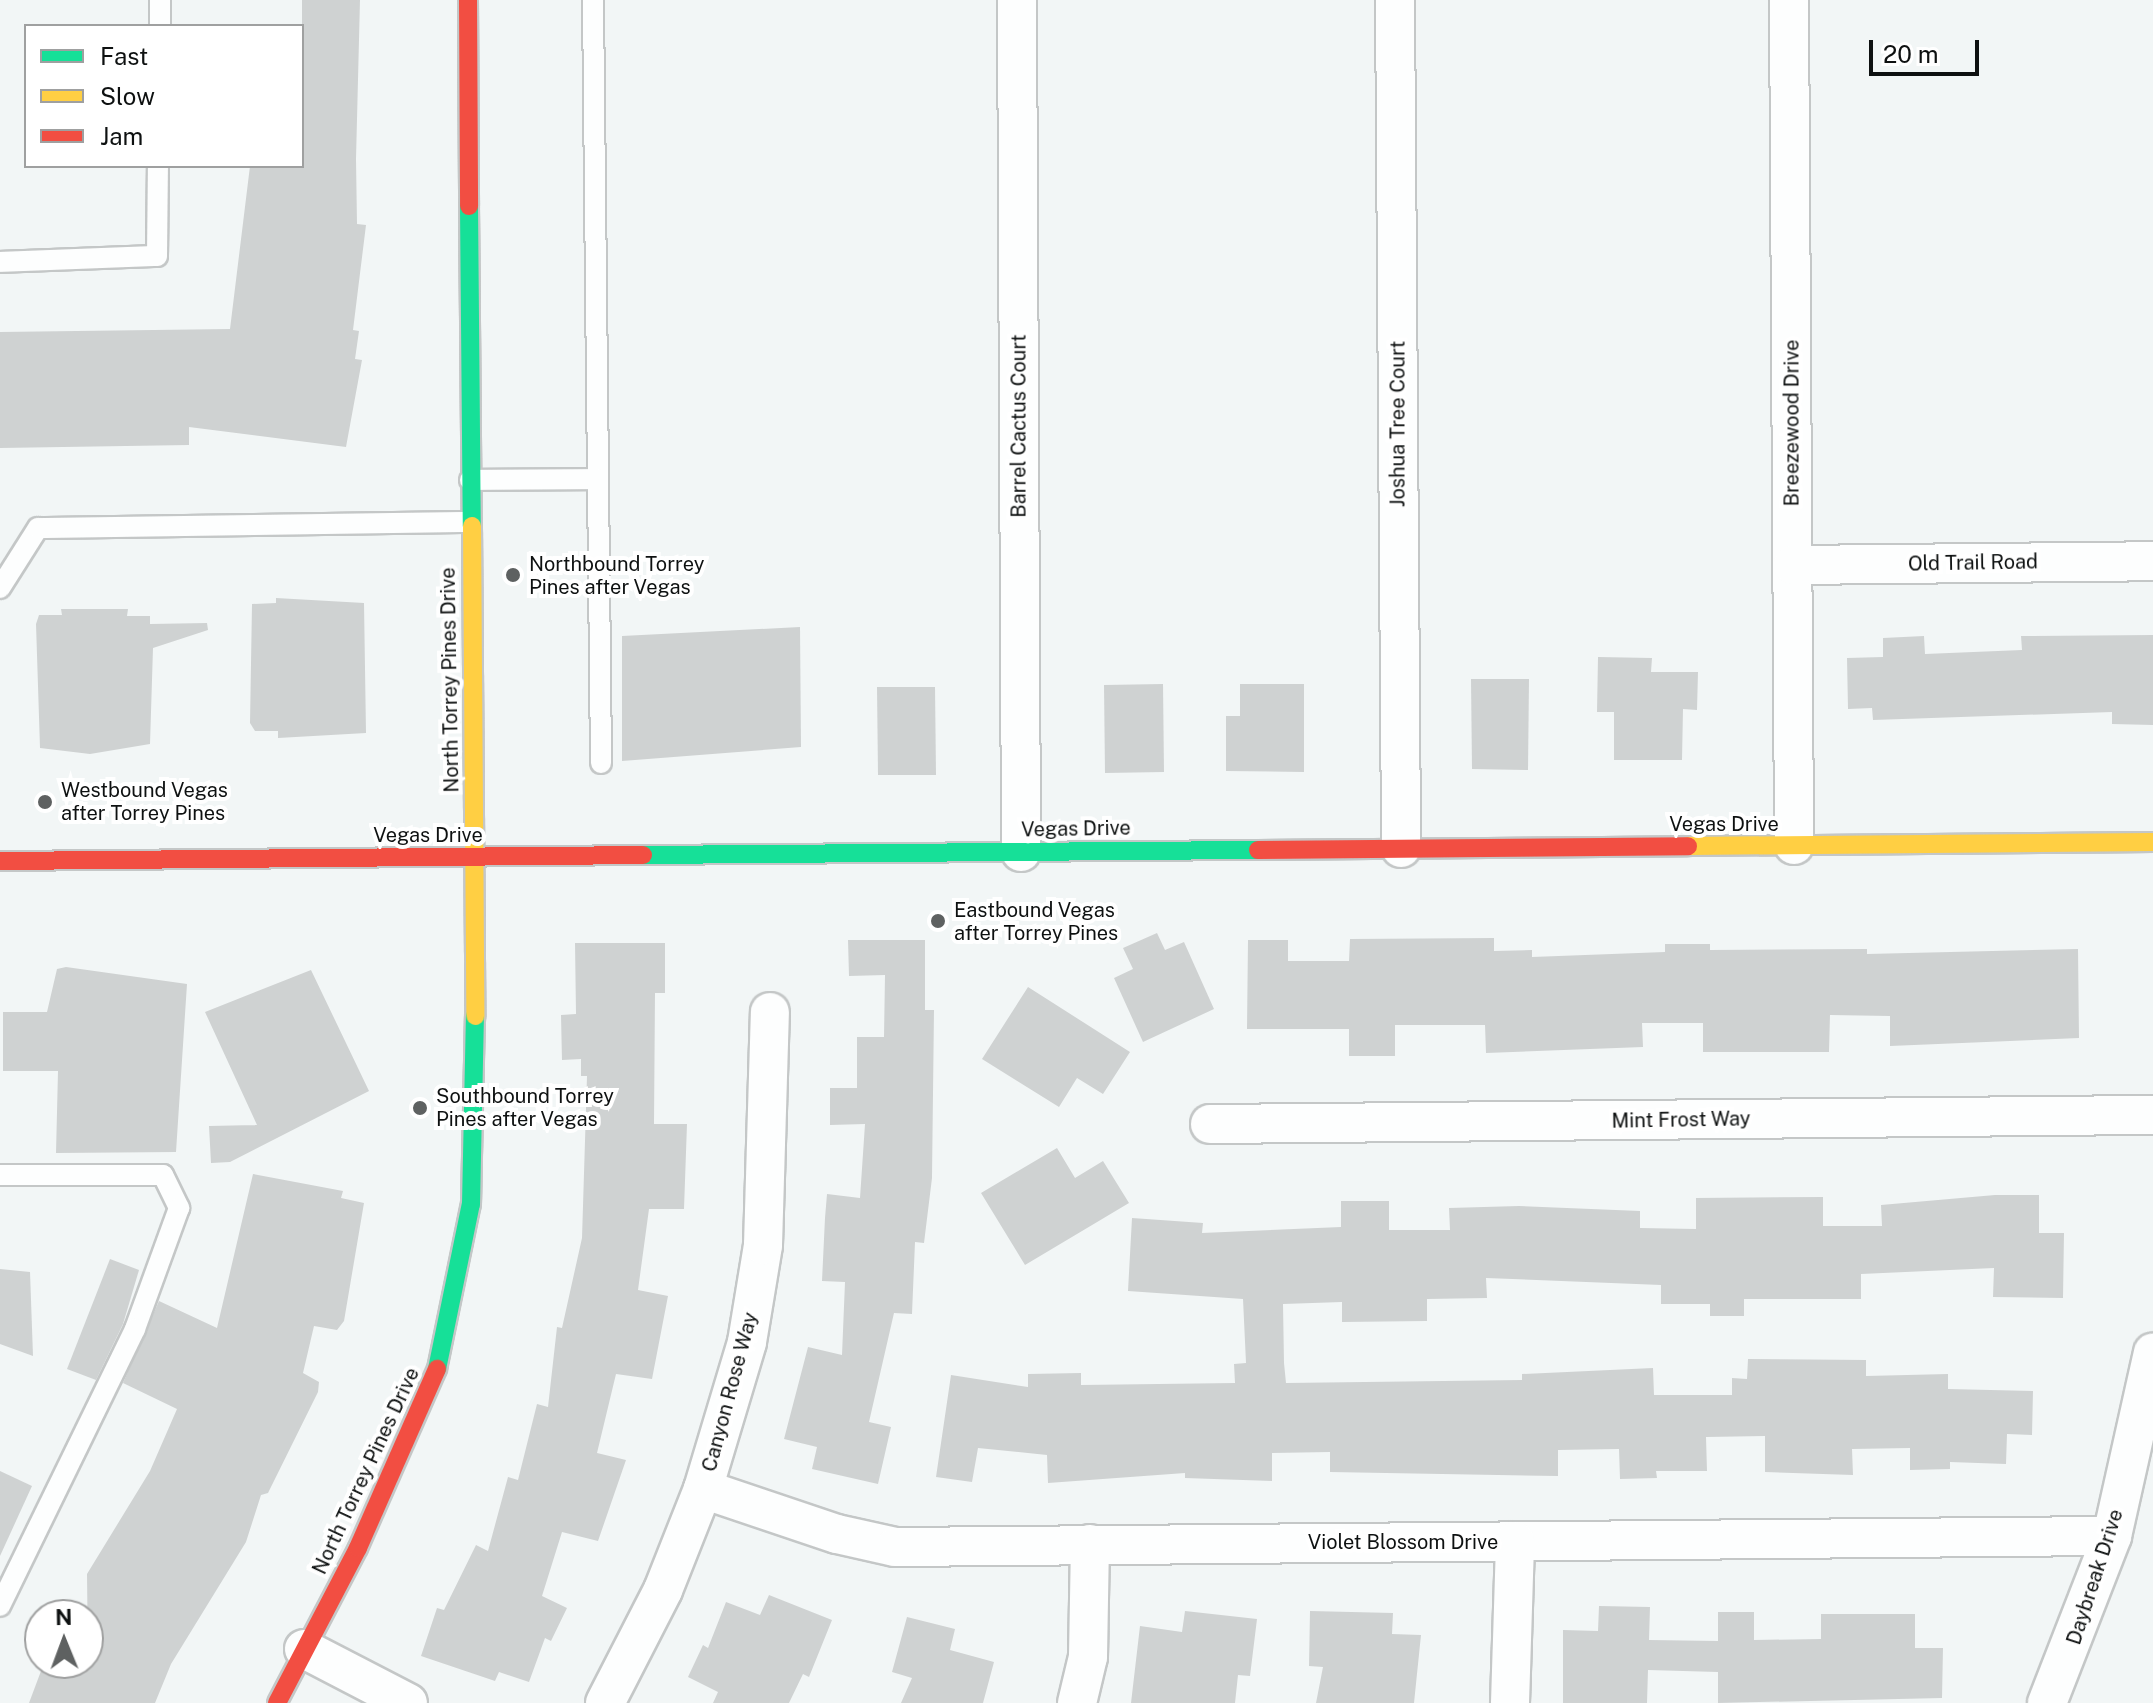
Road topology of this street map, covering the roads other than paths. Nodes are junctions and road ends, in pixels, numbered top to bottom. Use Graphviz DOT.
graph roads {
  1 [pos="160,0"];
  2 [pos="468,0"];
  3 [pos="593,0"];
  4 [pos="1017,0"];
  5 [pos="1395,0"];
  6 [pos="1789,0"];
  7 [pos="160,24"];
  8 [pos="158,168"];
  9 [pos="0,262"];
  10 [pos="598,479"];
  11 [pos="470,480"];
  12 [pos="470,522"];
  13 [pos="2153,561"];
  14 [pos="1793,565"];
  15 [pos="0,588"];
  16 [pos="601,763"];
  17 [pos="2153,842"];
  18 [pos="1794,845"];
  19 [pos="1401,848"];
  20 [pos="1021,852"];
  21 [pos="474,857"];
  22 [pos="0,861"];
  23 [pos="770,1012"];
  24 [pos="2153,1115"];
  25 [pos="1210,1124"];
  26 [pos="0,1175"];
  27 [pos="2153,1353"];
  28 [pos="703,1489"];
  29 [pos="2112,1536"];
  30 [pos="1515,1541"];
  31 [pos="1090,1544"];
  32 [pos="0,1606"];
  33 [pos="304,1649"];
  34 [pos="277,1703"];
  35 [pos="408,1703"];
  36 [pos="605,1703"];
  37 [pos="1077,1703"];
  38 [pos="1510,1703"];
  39 [pos="2047,1703"];
  1 -- 7 [label="lane"];
  2 -- 11 [label="main road, North Torrey Pines Drive"];
  3 -- 10 [label="lane"];
  4 -- 20 [label="street, Barrel Cactus Court"];
  5 -- 19 [label="street, Joshua Tree Court"];
  6 -- 14 [label="street, Breezewood Drive"];
  8 -- 9 [label="lane"];
  10 -- 11 [label="lane"];
  10 -- 16 [label="lane"];
  11 -- 12 [label="main road, North Torrey Pines Drive"];
  12 -- 15 [label="lane"];
  12 -- 21 [label="main road, North Torrey Pines Drive"];
  13 -- 14 [label="street, Old Trail Road"];
  14 -- 18 [label="street, Breezewood Drive"];
  17 -- 18 [label="main road, Vegas Drive"];
  18 -- 19 [label="main road, Vegas Drive"];
  19 -- 20 [label="main road, Vegas Drive"];
  20 -- 21 [label="main road, Vegas Drive"];
  21 -- 22 [label="main road, Vegas Drive"];
  21 -- 33 [label="main road, North Torrey Pines Drive"];
  23 -- 28 [label="street, Canyon Rose Way"];
  24 -- 25 [label="street, Mint Frost Way"];
  26 -- 32 [label="lane"];
  27 -- 29 [label="street, Daybreak Drive"];
  28 -- 31 [label="street, Violet Blossom Drive"];
  28 -- 36 [label="street, Canyon Rose Way"];
  29 -- 30 [label="street, Violet Blossom Drive"];
  29 -- 39 [label="street, Daybreak Drive"];
  30 -- 31 [label="street, Violet Blossom Drive"];
  30 -- 38 [label="street"];
  31 -- 37 [label="street"];
  33 -- 34 [label="main road, North Torrey Pines Drive"];
  33 -- 35 [label="street"];
}
